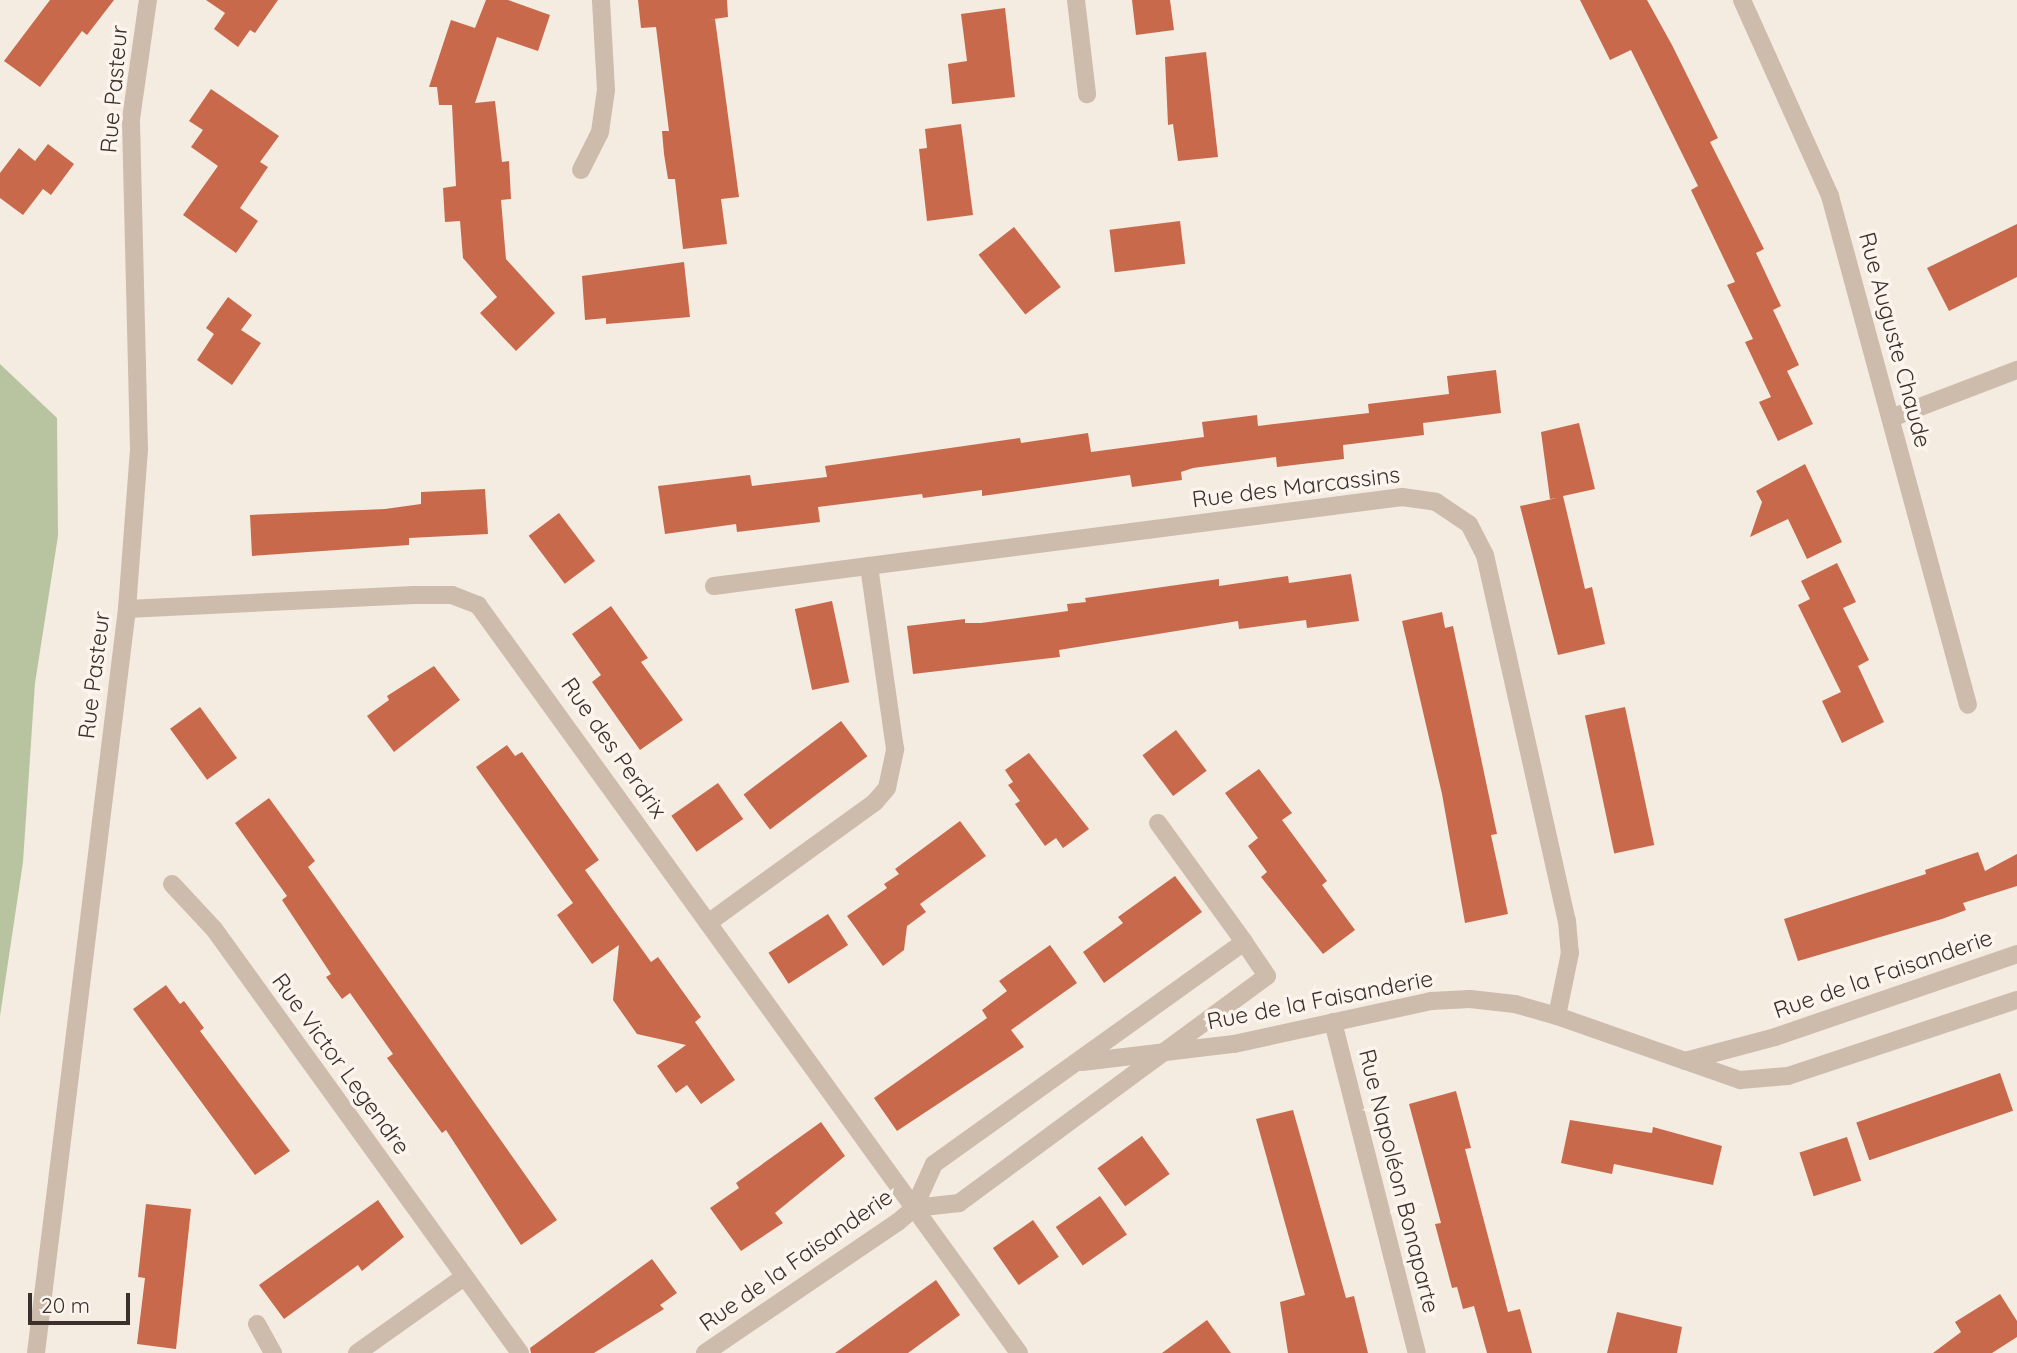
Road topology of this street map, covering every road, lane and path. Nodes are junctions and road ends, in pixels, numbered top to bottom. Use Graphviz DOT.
graph roads {
  1 [pos="148,0"];
  2 [pos="601,0"];
  3 [pos="1076,0"];
  4 [pos="1742,0"];
  5 [pos="1087,94"];
  6 [pos="581,170"];
  7 [pos="2017,370"];
  8 [pos="1891,418"];
  9 [pos="869,566"];
  10 [pos="714,586"];
  11 [pos="127,609"];
  12 [pos="1968,705"];
  13 [pos="1158,823"];
  14 [pos="172,884"];
  15 [pos="708,923"];
  16 [pos="1244,943"];
  17 [pos="2017,954"];
  18 [pos="2017,1000"];
  19 [pos="1557,1016"];
  20 [pos="1334,1021"];
  21 [pos="1165,1052"];
  22 [pos="1685,1061"];
  23 [pos="1078,1063"];
  24 [pos="914,1208"];
  25 [pos="464,1277"];
  26 [pos="257,1324"];
  27 [pos="36,1353"];
  28 [pos="273,1353"];
  29 [pos="357,1353"];
  30 [pos="520,1353"];
  31 [pos="705,1353"];
  32 [pos="1019,1353"];
  33 [pos="1417,1353"];
  1 -- 11 [label="street, Rue Pasteur"];
  2 -- 6 [label="street"];
  3 -- 5 [label="street"];
  4 -- 8 [label="street, Rue Auguste Chaude"];
  7 -- 8 [label="street"];
  8 -- 12 [label="street, Rue Auguste Chaude"];
  9 -- 10 [label="street, Rue des Marcassins"];
  9 -- 15 [label="street"];
  9 -- 19 [label="street, Rue des Marcassins"];
  11 -- 15 [label="street, Rue des Perdrix"];
  11 -- 27 [label="street, Rue Pasteur"];
  13 -- 16 [label="street, Rue de la Faisanderie"];
  14 -- 25 [label="street, Rue Victor Legendre"];
  15 -- 24 [label="street, Rue des Perdrix"];
  16 -- 21 [label="street, Rue de la Faisanderie"];
  16 -- 23 [label="street, Rue de la Faisanderie"];
  17 -- 22 [label="street, Rue de la Faisanderie"];
  18 -- 22 [label="street, Rue de la Faisanderie"];
  19 -- 20 [label="street, Rue de la Faisanderie"];
  19 -- 22 [label="street, Rue de la Faisanderie"];
  20 -- 21 [label="street, Rue de la Faisanderie"];
  20 -- 33 [label="street, Rue Napoléon Bonaparte"];
  21 -- 23 [label="street, Rue de la Faisanderie"];
  21 -- 24 [label="street, Rue de la Faisanderie"];
  23 -- 24 [label="street, Rue de la Faisanderie"];
  24 -- 31 [label="street, Rue de la Faisanderie"];
  24 -- 32 [label="street, Rue des Perdrix"];
  25 -- 29 [label="street"];
  25 -- 30 [label="street, Rue Victor Legendre"];
  26 -- 28 [label="street"];
}
